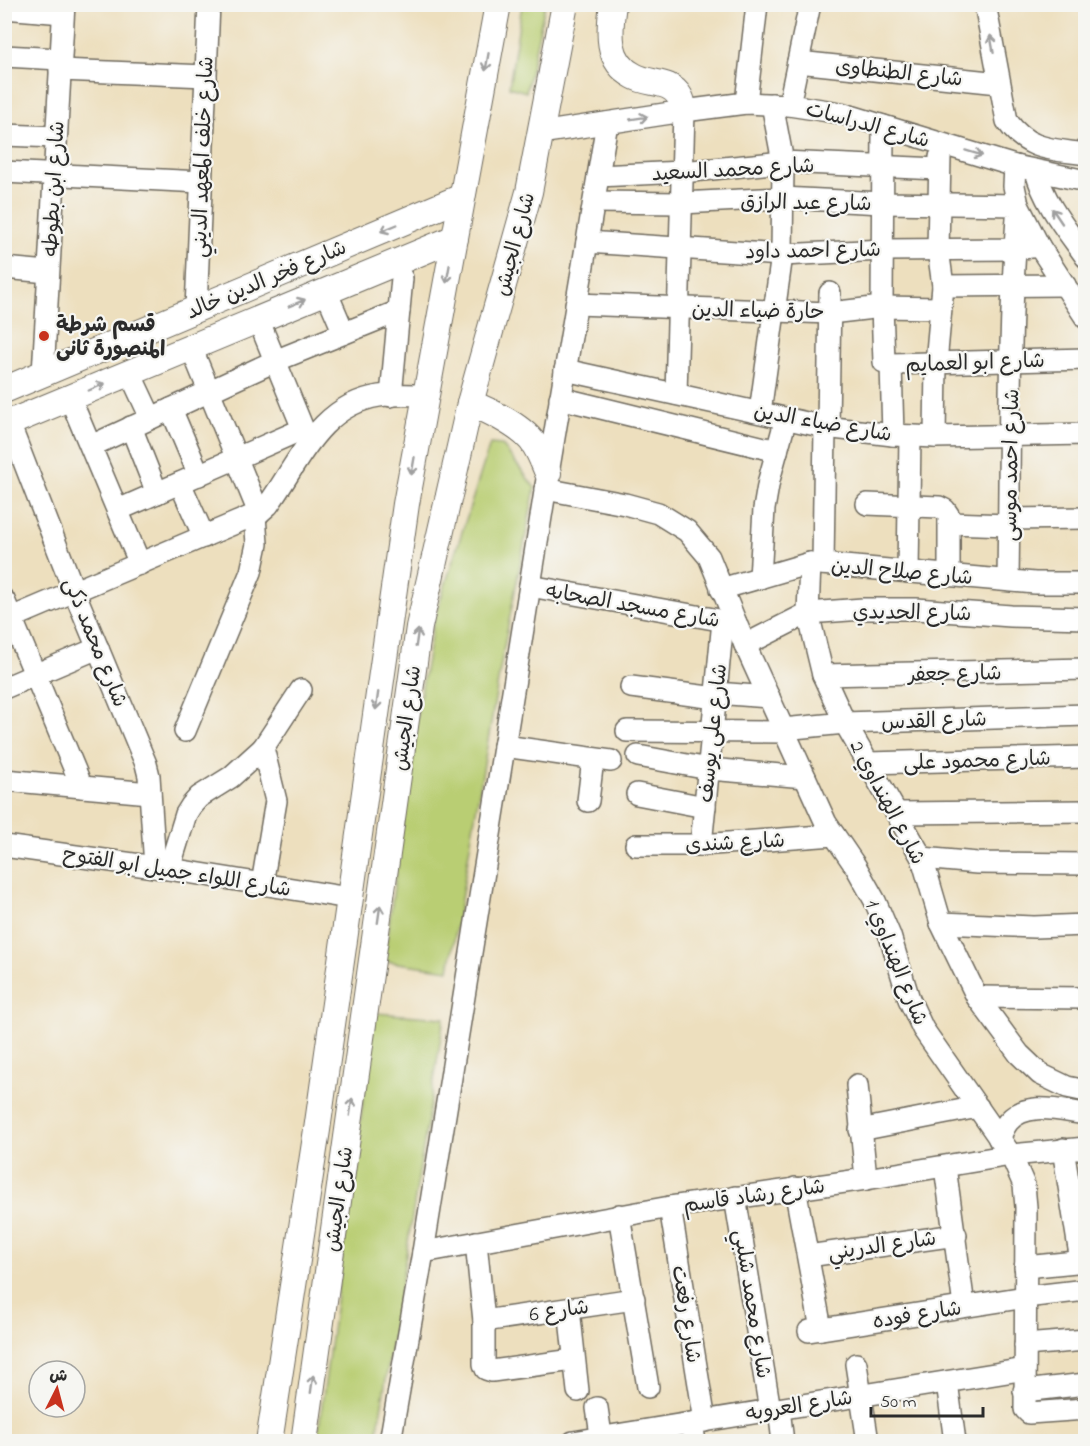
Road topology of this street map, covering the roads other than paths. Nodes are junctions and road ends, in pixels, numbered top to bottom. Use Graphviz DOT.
graph roads {
  1 [pos="209,4"];
  2 [pos="498,4"];
  3 [pos="565,4"];
  4 [pos="613,4"];
  5 [pos="757,4"];
  6 [pos="810,4"];
  7 [pos="985,4"];
  8 [pos="4,8"];
  9 [pos="63,9"];
  10 [pos="4,56"];
  11 [pos="798,62"];
  12 [pos="60,65"];
  13 [pos="206,76"];
  14 [pos="999,83"];
  15 [pos="746,103"];
  16 [pos="780,104"];
  17 [pos="684,111"];
  18 [pos="607,123"];
  19 [pos="883,126"];
  20 [pos="540,133"];
  21 [pos="4,135"];
  22 [pos="56,137"];
  23 [pos="940,143"];
  24 [pos="1086,153"];
  25 [pos="783,162"];
  26 [pos="1015,166"];
  27 [pos="883,168"];
  28 [pos="939,169"];
  29 [pos="1036,171"];
  30 [pos="4,172"];
  31 [pos="682,172"];
  32 [pos="54,174"];
  33 [pos="598,176"];
  34 [pos="1086,181"];
  35 [pos="201,182"];
  36 [pos="462,197"];
  37 [pos="782,198"];
  38 [pos="594,202"];
  39 [pos="681,203"];
  40 [pos="883,203"];
  41 [pos="939,204"];
  42 [pos="1018,206"];
  43 [pos="455,238"];
  44 [pos="587,243"];
  45 [pos="1039,246"];
  46 [pos="679,248"];
  47 [pos="938,249"];
  48 [pos="1015,249"];
  49 [pos="883,250"];
  50 [pos="782,255"];
  51 [pos="1086,257"];
  52 [pos="4,267"];
  53 [pos="48,272"];
  54 [pos="402,278"];
  55 [pos="1014,285"];
  56 [pos="1065,285"];
  57 [pos="943,286"];
  58 [pos="326,291"];
  59 [pos="576,303"];
  60 [pos="830,303"];
  61 [pos="882,307"];
  62 [pos="940,308"];
  63 [pos="196,309"];
  64 [pos="678,309"];
  65 [pos="776,310"];
  66 [pos="399,311"];
  67 [pos="1086,318"];
  68 [pos="258,319"];
  69 [pos="344,333"];
  70 [pos="191,347"];
  71 [pos="1086,359"];
  72 [pos="275,360"];
  73 [pos="1011,362"];
  74 [pos="936,363"];
  75 [pos="891,364"];
  76 [pos="565,370"];
  77 [pos="130,373"];
  78 [pos="43,374"];
  79 [pos="4,390"];
  80 [pos="209,392"];
  81 [pos="676,394"];
  82 [pos="426,395"];
  83 [pos="391,396"];
  84 [pos="560,398"];
  85 [pos="63,400"];
  86 [pos="470,404"];
  87 [pos="171,409"];
  88 [pos="760,412"];
  89 [pos="151,418"];
  90 [pos="786,418"];
  91 [pos="7,424"];
  92 [pos="131,427"];
  93 [pos="827,427"];
  94 [pos="1086,434"];
  95 [pos="306,436"];
  96 [pos="902,436"];
  97 [pos="935,437"];
  98 [pos="1010,437"];
  99 [pos="91,446"];
  100 [pos="777,451"];
  101 [pos="237,458"];
  102 [pos="189,479"];
  103 [pos="547,481"];
  104 [pos="158,493"];
  105 [pos="406,504"];
  106 [pos="867,504"];
  107 [pos="909,506"];
  108 [pos="118,510"];
  109 [pos="257,514"];
  110 [pos="445,514"];
  111 [pos="1086,518"];
  112 [pos="1009,522"];
  113 [pos="949,523"];
  114 [pos="204,537"];
  115 [pos="400,546"];
  116 [pos="436,553"];
  117 [pos="140,564"];
  118 [pos="816,564"];
  119 [pos="908,572"];
  120 [pos="949,575"];
  121 [pos="760,578"];
  122 [pos="1008,580"];
  123 [pos="1086,583"];
  124 [pos="530,586"];
  125 [pos="722,589"];
  126 [pos="74,591"];
  127 [pos="7,612"];
  128 [pos="808,613"];
  129 [pos="1086,618"];
  130 [pos="730,622"];
  131 [pos="746,645"];
  132 [pos="98,648"];
  133 [pos="1086,669"];
  134 [pos="35,674"];
  135 [pos="824,675"];
  136 [pos="631,687"];
  137 [pos="4,688"];
  138 [pos="301,690"];
  139 [pos="716,695"];
  140 [pos="769,697"];
  141 [pos="1086,715"];
  142 [pos="845,723"];
  143 [pos="185,731"];
  144 [pos="627,731"];
  145 [pos="712,731"];
  146 [pos="784,731"];
  147 [pos="504,746"];
  148 [pos="263,748"];
  149 [pos="638,756"];
  150 [pos="1086,757"];
  151 [pos="868,763"];
  152 [pos="708,769"];
  153 [pos="6,776"];
  154 [pos="805,777"];
  155 [pos="82,787"];
  156 [pos="150,793"];
  157 [pos="637,794"];
  158 [pos="588,801"];
  159 [pos="705,807"];
  160 [pos="898,813"];
  161 [pos="1085,816"];
  162 [pos="834,835"];
  163 [pos="636,845"];
  164 [pos="701,845"];
  165 [pos="4,846"];
  166 [pos="922,858"];
  167 [pos="1086,864"];
  168 [pos="162,868"];
  169 [pos="262,884"];
  170 [pos="349,898"];
  171 [pos="941,923"];
  172 [pos="1086,925"];
  173 [pos="977,997"];
  174 [pos="1086,998"];
  175 [pos="857,1085"];
  176 [pos="1086,1091"];
  177 [pos="978,1107"];
  178 [pos="1086,1114"];
  179 [pos="860,1130"];
  180 [pos="316,1133"];
  181 [pos="347,1138"];
  182 [pos="1080,1146"];
  183 [pos="1005,1147"];
  184 [pos="945,1167"];
  185 [pos="866,1179"];
  186 [pos="795,1188"];
  187 [pos="735,1197"];
  188 [pos="670,1207"];
  189 [pos="619,1215"];
  190 [pos="956,1235"];
  191 [pos="476,1242"];
  192 [pos="423,1252"];
  193 [pos="808,1256"];
  194 [pos="1083,1261"];
  195 [pos="1025,1267"];
  196 [pos="1086,1290"];
  197 [pos="1025,1297"];
  198 [pos="634,1299"];
  199 [pos="964,1306"];
  200 [pos="568,1309"];
  201 [pos="484,1321"];
  202 [pos="1086,1340"];
  203 [pos="1025,1346"];
  204 [pos="573,1360"];
  205 [pos="856,1364"];
  206 [pos="1025,1369"];
  207 [pos="947,1382"];
  208 [pos="1086,1384"];
  209 [pos="648,1387"];
  210 [pos="578,1391"];
  211 [pos="861,1395"];
  212 [pos="1025,1401"];
  213 [pos="597,1408"];
  214 [pos="774,1409"];
  215 [pos="1086,1409"];
  216 [pos="697,1428"];
  217 [pos="602,1439"];
  218 [pos="269,1442"];
  219 [pos="304,1442"];
  220 [pos="390,1442"];
  221 [pos="573,1442"];
  222 [pos="783,1442"];
  223 [pos="868,1442"];
  224 [pos="956,1442"];
  1 -- 13 [label="street, شارع خلف المعهد الديني"];
  2 -- 36 [label="main road, شارع الجيش, one-way"];
  3 -- 20 [label="main road, شارع الجيش"];
  4 -- 17 [label="main road"];
  5 -- 15 [label="street"];
  6 -- 11 [label="street"];
  14 -- 7 [label="street, one-way"];
  8 -- 9 [label="street"];
  9 -- 12 [label="street, شارع ابن بطوطه"];
  10 -- 12 [label="street"];
  11 -- 14 [label="street, شارع الطنطاوى"];
  11 -- 16 [label="street"];
  12 -- 13 [label="street"];
  12 -- 22 [label="street, شارع ابن بطوطه"];
  13 -- 35 [label="street, شارع خلف المعهد الديني"];
  14 -- 24 [label="street"];
  15 -- 16 [label="street, شارع الدراسات"];
  15 -- 17 [label="street, شارع الدراسات"];
  16 -- 19 [label="street, شارع الدراسات"];
  16 -- 25 [label="street"];
  18 -- 17 [label="street, شارع الدراسات, one-way"];
  17 -- 31 [label="street"];
  18 -- 20 [label="street, شارع الدراسات"];
  18 -- 33 [label="street"];
  19 -- 23 [label="street, شارع الدراسات"];
  19 -- 27 [label="street, شارع ابو العمايم"];
  20 -- 86 [label="main road, شارع الجيش"];
  21 -- 22 [label="street"];
  22 -- 32 [label="street, شارع ابن بطوطه"];
  23 -- 26 [label="street, شارع الدراسات, one-way"];
  23 -- 28 [label="street"];
  25 -- 27 [label="street, شارع محمد السعيد"];
  25 -- 31 [label="street, شارع محمد السعيد"];
  25 -- 37 [label="street"];
  26 -- 29 [label="street, شارع الدراسات"];
  26 -- 42 [label="street"];
  27 -- 28 [label="street, شارع محمد السعيد"];
  27 -- 40 [label="street, شارع ابو العمايم"];
  28 -- 41 [label="street"];
  29 -- 34 [label="street, شارع الدراسات"];
  51 -- 29 [label="street, one-way"];
  30 -- 32 [label="street"];
  31 -- 33 [label="street, شارع محمد السعيد"];
  31 -- 39 [label="street"];
  32 -- 35 [label="street"];
  32 -- 53 [label="street, شارع ابن بطوطه"];
  33 -- 38 [label="street"];
  35 -- 63 [label="street, شارع خلف المعهد الديني"];
  36 -- 43 [label="main road, شارع الجيش"];
  36 -- 63 [label="main road, شارع فخر الدين خالد, one-way"];
  37 -- 39 [label="street, شارع عبد الرازق"];
  37 -- 40 [label="street, شارع عبد الرازق"];
  37 -- 50 [label="street"];
  38 -- 39 [label="street, شارع عبد الرازق"];
  38 -- 44 [label="street"];
  39 -- 46 [label="street"];
  40 -- 41 [label="street, شارع عبد الرازق"];
  40 -- 49 [label="street, شارع ابو العمايم"];
  41 -- 42 [label="street, شارع عبد الرازق"];
  41 -- 47 [label="street"];
  42 -- 45 [label="street"];
  42 -- 48 [label="street, شارع احمد موسى"];
  43 -- 58 [label="main road, شارع فخر الدين خالد"];
  43 -- 82 [label="main road, شارع الجيش, one-way"];
  44 -- 46 [label="street, شارع احمد داود"];
  44 -- 59 [label="street"];
  45 -- 48 [label="street, شارع احمد داود"];
  45 -- 56 [label="street"];
  46 -- 50 [label="street, شارع احمد داود"];
  46 -- 64 [label="street"];
  47 -- 48 [label="street, شارع احمد داود"];
  47 -- 49 [label="street, شارع احمد داود"];
  47 -- 57 [label="street"];
  48 -- 55 [label="street, شارع احمد موسى"];
  49 -- 50 [label="street, شارع احمد داود"];
  49 -- 61 [label="street, شارع ابو العمايم"];
  50 -- 65 [label="street"];
  52 -- 53 [label="street"];
  53 -- 78 [label="street, شارع ابن بطوطه"];
  54 -- 66 [label="street"];
  55 -- 56 [label="street"];
  55 -- 57 [label="street"];
  55 -- 73 [label="street, شارع احمد موسى"];
  56 -- 67 [label="street"];
  57 -- 62 [label="street"];
  68 -- 58 [label="main road, شارع فخر الدين خالد, one-way"];
  58 -- 69 [label="street"];
  59 -- 64 [label="street, حارة ضياء الدين"];
  59 -- 76 [label="street"];
  60 -- 61 [label="street, حارة ضياء الدين"];
  60 -- 65 [label="street, حارة ضياء الدين"];
  60 -- 93 [label="street, شارع الهنداوي 2"];
  61 -- 62 [label="street, حارة ضياء الدين"];
  61 -- 75 [label="street, شارع ابو العمايم"];
  62 -- 74 [label="street"];
  63 -- 78 [label="main road, شارع فخر الدين خالد"];
  64 -- 65 [label="street, حارة ضياء الدين"];
  64 -- 81 [label="street"];
  65 -- 88 [label="street"];
  66 -- 69 [label="street"];
  66 -- 83 [label="street"];
  68 -- 70 [label="main road, شارع فخر الدين خالد"];
  68 -- 72 [label="street"];
  69 -- 72 [label="street"];
  70 -- 77 [label="main road, شارع فخر الدين خالد"];
  70 -- 80 [label="street"];
  71 -- 73 [label="street, شارع ابو العمايم"];
  72 -- 80 [label="street"];
  72 -- 95 [label="street"];
  73 -- 74 [label="street, شارع ابو العمايم"];
  73 -- 98 [label="street, شارع احمد موسى"];
  74 -- 75 [label="street, شارع ابو العمايم"];
  74 -- 97 [label="street"];
  75 -- 96 [label="street"];
  76 -- 81 [label="street, شارع ضياء الدين"];
  76 -- 84 [label="street"];
  85 -- 77 [label="main road, شارع فخر الدين خالد, one-way"];
  77 -- 89 [label="street"];
  78 -- 79 [label="main road, شارع فخر الدين خالد"];
  78 -- 85 [label="main road"];
  80 -- 87 [label="street"];
  80 -- 101 [label="street"];
  81 -- 88 [label="street, شارع ضياء الدين"];
  82 -- 83 [label="street"];
  82 -- 105 [label="main road, شارع الجيش, one-way"];
  83 -- 95 [label="street"];
  84 -- 100 [label="street"];
  84 -- 103 [label="street"];
  85 -- 91 [label="main road, شارع فخر الدين خالد"];
  85 -- 99 [label="street"];
  86 -- 103 [label="main road"];
  86 -- 110 [label="main road, شارع الجيش"];
  87 -- 89 [label="street"];
  87 -- 102 [label="street"];
  88 -- 90 [label="street, شارع ضياء الدين"];
  89 -- 92 [label="street"];
  90 -- 93 [label="street, شارع ضياء الدين"];
  90 -- 100 [label="street"];
  91 -- 126 [label="street, شارع محمد ذكى"];
  92 -- 99 [label="street"];
  92 -- 104 [label="street"];
  93 -- 96 [label="street, شارع ضياء الدين"];
  93 -- 118 [label="street, شارع الهنداوي 2"];
  94 -- 98 [label="street, شارع ضياء الدين"];
  95 -- 101 [label="street"];
  95 -- 109 [label="street"];
  96 -- 97 [label="street, شارع ضياء الدين"];
  96 -- 107 [label="street"];
  97 -- 98 [label="street, شارع ضياء الدين"];
  98 -- 112 [label="street, شارع احمد موسى"];
  99 -- 108 [label="street"];
  100 -- 121 [label="street"];
  101 -- 102 [label="street"];
  101 -- 109 [label="street"];
  102 -- 104 [label="street"];
  102 -- 114 [label="street"];
  103 -- 124 [label="street"];
  103 -- 125 [label="street, شارع الهنداوي 1"];
  104 -- 108 [label="street"];
  105 -- 110 [label="main road"];
  105 -- 115 [label="main road, شارع الجيش"];
  106 -- 107 [label="street"];
  107 -- 113 [label="street"];
  107 -- 119 [label="street"];
  108 -- 117 [label="street"];
  109 -- 114 [label="street"];
  109 -- 143 [label="street"];
  110 -- 116 [label="main road, شارع الجيش"];
  111 -- 112 [label="street"];
  112 -- 113 [label="street"];
  112 -- 122 [label="street, شارع احمد موسى"];
  113 -- 120 [label="street"];
  114 -- 117 [label="street"];
  115 -- 116 [label="main road"];
  115 -- 170 [label="main road, شارع الجيش, one-way"];
  181 -- 116 [label="main road, شارع الجيش, one-way"];
  117 -- 126 [label="street"];
  118 -- 119 [label="street, شارع صلاح الدين"];
  118 -- 121 [label="street, شارع صلاح الدين"];
  118 -- 128 [label="street, شارع الهنداوي 2"];
  119 -- 120 [label="street, شارع صلاح الدين"];
  120 -- 122 [label="street, شارع صلاح الدين"];
  121 -- 125 [label="street, شارع صلاح الدين"];
  122 -- 123 [label="street, شارع صلاح الدين"];
  124 -- 130 [label="street, شارع مسجد الصحابه"];
  124 -- 147 [label="street"];
  125 -- 130 [label="street, شارع الهنداوي 1"];
  126 -- 127 [label="street"];
  126 -- 132 [label="street, شارع محمد ذكى"];
  127 -- 134 [label="street"];
  128 -- 129 [label="street, شارع الحديدي"];
  128 -- 131 [label="street, شارع الحديدي"];
  128 -- 135 [label="street, شارع الهنداوي 2"];
  130 -- 131 [label="street, شارع الهنداوي 1"];
  130 -- 139 [label="street, شارع على يوسف"];
  131 -- 140 [label="street, شارع الهنداوي 1"];
  132 -- 134 [label="street"];
  132 -- 156 [label="street, شارع محمد ذكى"];
  133 -- 135 [label="street, شارع جعفر"];
  134 -- 137 [label="street"];
  134 -- 155 [label="street"];
  135 -- 142 [label="street, شارع الهنداوي 2"];
  136 -- 139 [label="street"];
  138 -- 148 [label="street"];
  139 -- 140 [label="street"];
  139 -- 145 [label="street, شارع على يوسف"];
  140 -- 146 [label="street, شارع الهنداوي 1"];
  141 -- 142 [label="street, شارع القدس"];
  142 -- 146 [label="street, شارع القدس"];
  142 -- 151 [label="street, شارع الهنداوي 2"];
  144 -- 145 [label="street, شارع القدس"];
  145 -- 146 [label="street, شارع القدس"];
  145 -- 152 [label="street, شارع على يوسف"];
  146 -- 154 [label="street, شارع الهنداوي 1"];
  147 -- 158 [label="street"];
  147 -- 192 [label="street"];
  148 -- 168 [label="street"];
  148 -- 169 [label="street"];
  149 -- 152 [label="street"];
  150 -- 151 [label="street, شارع محمود على"];
  151 -- 160 [label="street, شارع الهنداوي 2"];
  152 -- 154 [label="street"];
  152 -- 159 [label="street, شارع على يوسف"];
  153 -- 155 [label="street"];
  154 -- 162 [label="street, شارع الهنداوي 1"];
  155 -- 156 [label="street"];
  156 -- 168 [label="street, شارع محمد ذكى"];
  157 -- 159 [label="street"];
  159 -- 164 [label="street, شارع على يوسف"];
  160 -- 161 [label="street"];
  160 -- 166 [label="street, شارع الهنداوي 2"];
  162 -- 164 [label="street, شارع شندى"];
  162 -- 177 [label="street, شارع الهنداوي 1"];
  163 -- 164 [label="street, شارع شندى"];
  165 -- 168 [label="street, شارع اللواء جميل ابو الفتوح"];
  166 -- 167 [label="street"];
  166 -- 171 [label="street, شارع الهنداوي 2"];
  168 -- 169 [label="street, شارع اللواء جميل ابو الفتوح"];
  169 -- 170 [label="street, شارع اللواء جميل ابو الفتوح"];
  170 -- 180 [label="main road, شارع الجيش"];
  171 -- 172 [label="street"];
  171 -- 173 [label="street, شارع الهنداوي 2"];
  173 -- 174 [label="street"];
  173 -- 176 [label="street, شارع الهنداوي 2"];
  175 -- 179 [label="street"];
  177 -- 179 [label="street"];
  177 -- 183 [label="street, شارع الهنداوي 1"];
  178 -- 183 [label="street"];
  179 -- 185 [label="street"];
  180 -- 181 [label="main road"];
  180 -- 218 [label="main road, شارع الجيش"];
  219 -- 181 [label="main road, شارع الجيش, one-way"];
  182 -- 183 [label="street, شارع رشاد قاسم"];
  182 -- 194 [label="street"];
  183 -- 184 [label="street, شارع رشاد قاسم"];
  183 -- 195 [label="street, شارع الهنداوي 1"];
  184 -- 185 [label="street, شارع رشاد قاسم"];
  184 -- 190 [label="street"];
  185 -- 186 [label="street, شارع رشاد قاسم"];
  186 -- 187 [label="street, شارع رشاد قاسم"];
  186 -- 193 [label="street"];
  187 -- 188 [label="street, شارع رشاد قاسم"];
  187 -- 214 [label="street, شارع محمد شلبي"];
  188 -- 189 [label="street, شارع رشاد قاسم"];
  188 -- 216 [label="street, شارع رفعت"];
  189 -- 191 [label="street, شارع رشاد قاسم"];
  189 -- 198 [label="street"];
  190 -- 193 [label="street, شارع الدريني"];
  190 -- 199 [label="street"];
  191 -- 192 [label="street, شارع رشاد قاسم"];
  191 -- 201 [label="street"];
  192 -- 220 [label="street"];
  193 -- 199 [label="street, شارع فوده"];
  194 -- 195 [label="street"];
  195 -- 197 [label="street, شارع الهنداوي 1"];
  196 -- 197 [label="street, شارع فوده"];
  197 -- 199 [label="street, شارع فوده"];
  197 -- 203 [label="street, شارع الهنداوي 1"];
  198 -- 200 [label="street, شارع 6"];
  198 -- 209 [label="street"];
  200 -- 201 [label="street, شارع 6"];
  200 -- 204 [label="street"];
  201 -- 204 [label="street"];
  202 -- 203 [label="street"];
  203 -- 206 [label="street, شارع الهنداوي 1"];
  204 -- 210 [label="street"];
  205 -- 211 [label="street"];
  206 -- 207 [label="street, شارع العروبه"];
  206 -- 212 [label="street, شارع الهنداوي 1"];
  207 -- 211 [label="street, شارع العروبه"];
  207 -- 224 [label="street"];
  208 -- 212 [label="street"];
  211 -- 214 [label="street, شارع العروبه"];
  211 -- 223 [label="street"];
  212 -- 215 [label="street"];
  213 -- 217 [label="street"];
  214 -- 216 [label="street, شارع العروبه"];
  214 -- 222 [label="street, شارع محمد شلبي"];
  216 -- 217 [label="street, شارع العروبه"];
  217 -- 221 [label="street, شارع العروبه"];
}
